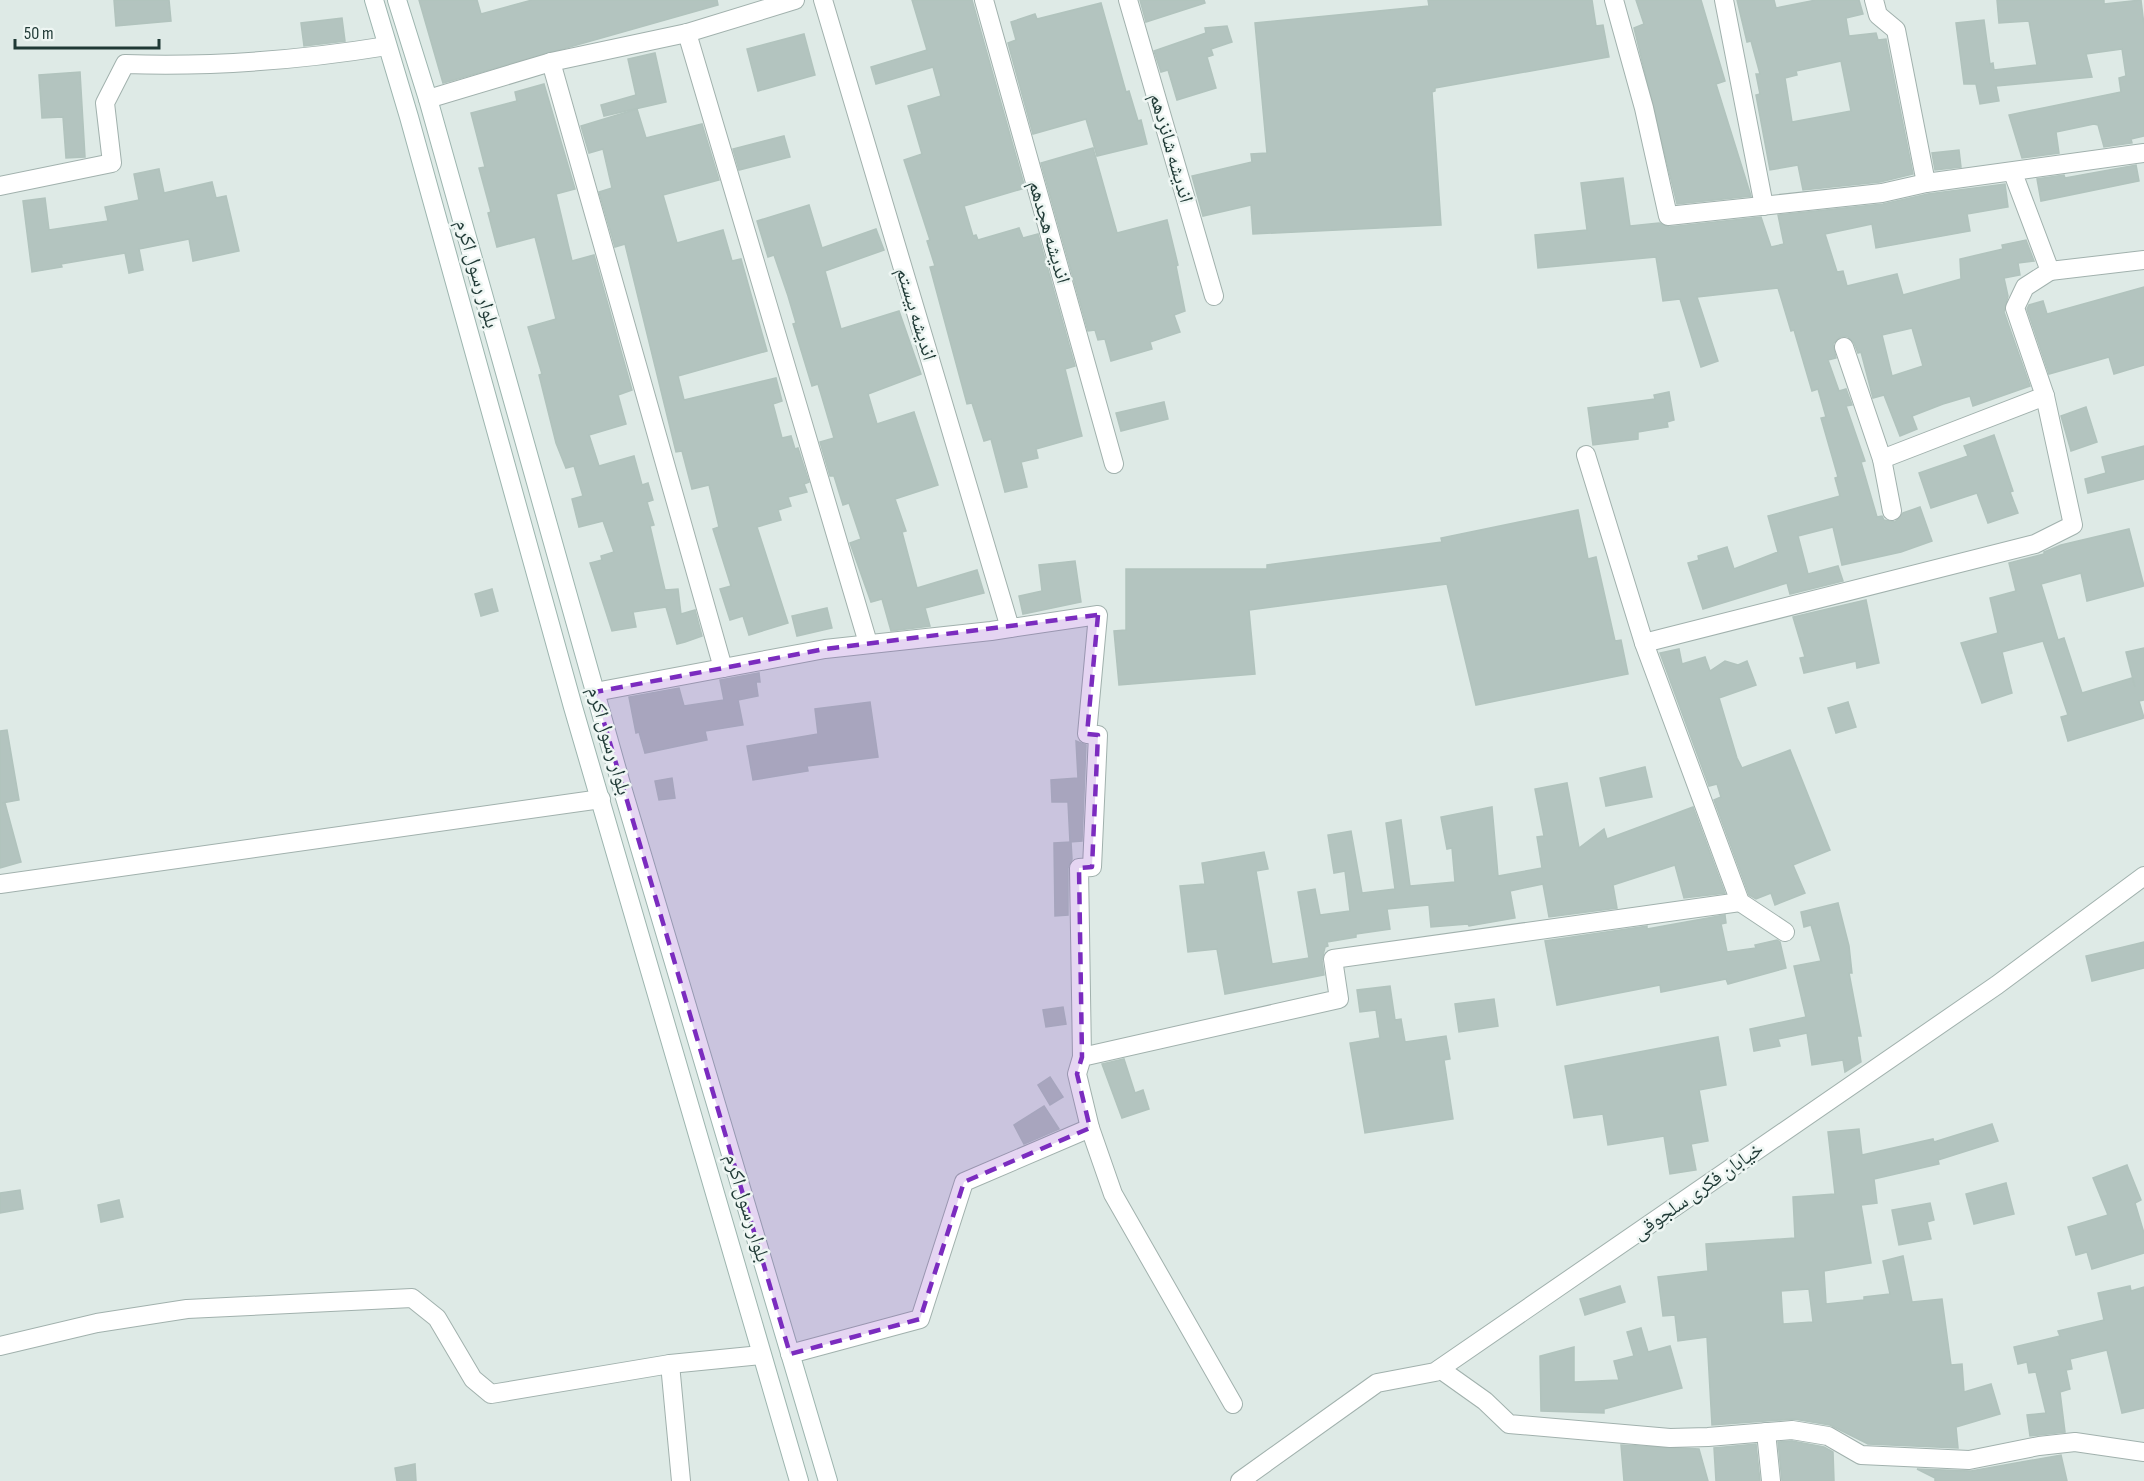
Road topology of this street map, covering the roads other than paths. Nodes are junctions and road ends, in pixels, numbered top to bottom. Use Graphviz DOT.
graph roads {
  1 [pos="374,0"];
  2 [pos="397,0"];
  3 [pos="795,0"];
  4 [pos="823,0"];
  5 [pos="984,0"];
  6 [pos="1128,0"];
  7 [pos="1614,0"];
  8 [pos="1724,0"];
  9 [pos="1874,0"];
  10 [pos="687,33"];
  11 [pos="387,46"];
  12 [pos="551,62"];
  13 [pos="428,99"];
  14 [pos="2144,153"];
  15 [pos="2013,172"];
  16 [pos="1926,183"];
  17 [pos="0,186"];
  18 [pos="1764,206"];
  19 [pos="2144,260"];
  20 [pos="2050,271"];
  21 [pos="1214,296"];
  22 [pos="1844,347"];
  23 [pos="2045,396"];
  24 [pos="1586,455"];
  25 [pos="1882,459"];
  26 [pos="1114,464"];
  27 [pos="1892,511"];
  28 [pos="1010,628"];
  29 [pos="868,643"];
  30 [pos="1644,644"];
  31 [pos="723,668"];
  32 [pos="595,692"];
  33 [pos="601,799"];
  34 [pos="2144,876"];
  35 [pos="0,884"];
  36 [pos="1740,902"];
  37 [pos="1785,932"];
  38 [pos="1082,1056"];
  39 [pos="1090,1128"];
  40 [pos="0,1346"];
  41 [pos="790,1354"];
  42 [pos="761,1355"];
  43 [pos="670,1364"];
  44 [pos="1440,1369"];
  45 [pos="1233,1404"];
  46 [pos="1766,1432"];
  47 [pos="2144,1452"];
  48 [pos="681,1481"];
  49 [pos="799,1481"];
  50 [pos="828,1481"];
  51 [pos="1240,1481"];
  52 [pos="1771,1481"];
  1 -- 11 [label="street, بلوار رسول اکرم"];
  2 -- 13 [label="street, بلوار رسول اکرم"];
  3 -- 10 [label="street"];
  4 -- 28 [label="street, اندیشه بیستم"];
  5 -- 26 [label="street, اندیشه هجدهم"];
  6 -- 21 [label="street, اندیشه شانزدهم"];
  7 -- 18 [label="street"];
  8 -- 18 [label="street"];
  9 -- 16 [label="street"];
  10 -- 12 [label="street"];
  10 -- 29 [label="street"];
  11 -- 17 [label="street"];
  11 -- 33 [label="street, بلوار رسول اکرم"];
  12 -- 13 [label="street"];
  12 -- 31 [label="street"];
  13 -- 32 [label="street, بلوار رسول اکرم"];
  14 -- 15 [label="street"];
  15 -- 16 [label="street"];
  15 -- 20 [label="street"];
  16 -- 18 [label="street"];
  19 -- 20 [label="street"];
  20 -- 23 [label="street"];
  22 -- 25 [label="street"];
  23 -- 25 [label="street"];
  23 -- 30 [label="street"];
  24 -- 30 [label="street"];
  25 -- 27 [label="street"];
  28 -- 29 [label="street"];
  28 -- 38 [label="street"];
  29 -- 31 [label="street"];
  30 -- 36 [label="street"];
  31 -- 32 [label="street"];
  32 -- 41 [label="street, بلوار رسول اکرم"];
  33 -- 35 [label="street"];
  33 -- 42 [label="street, بلوار رسول اکرم"];
  34 -- 44 [label="street, خیابان فکری سلجوقی"];
  36 -- 37 [label="street"];
  36 -- 38 [label="street"];
  38 -- 39 [label="street"];
  39 -- 41 [label="street"];
  39 -- 45 [label="street"];
  40 -- 43 [label="street"];
  41 -- 50 [label="street, بلوار رسول اکرم"];
  42 -- 43 [label="street"];
  42 -- 49 [label="street, بلوار رسول اکرم"];
  43 -- 48 [label="street"];
  44 -- 46 [label="street"];
  44 -- 51 [label="street, خیابان فکری سلجوقی"];
  46 -- 47 [label="street"];
  46 -- 52 [label="street"];
}
